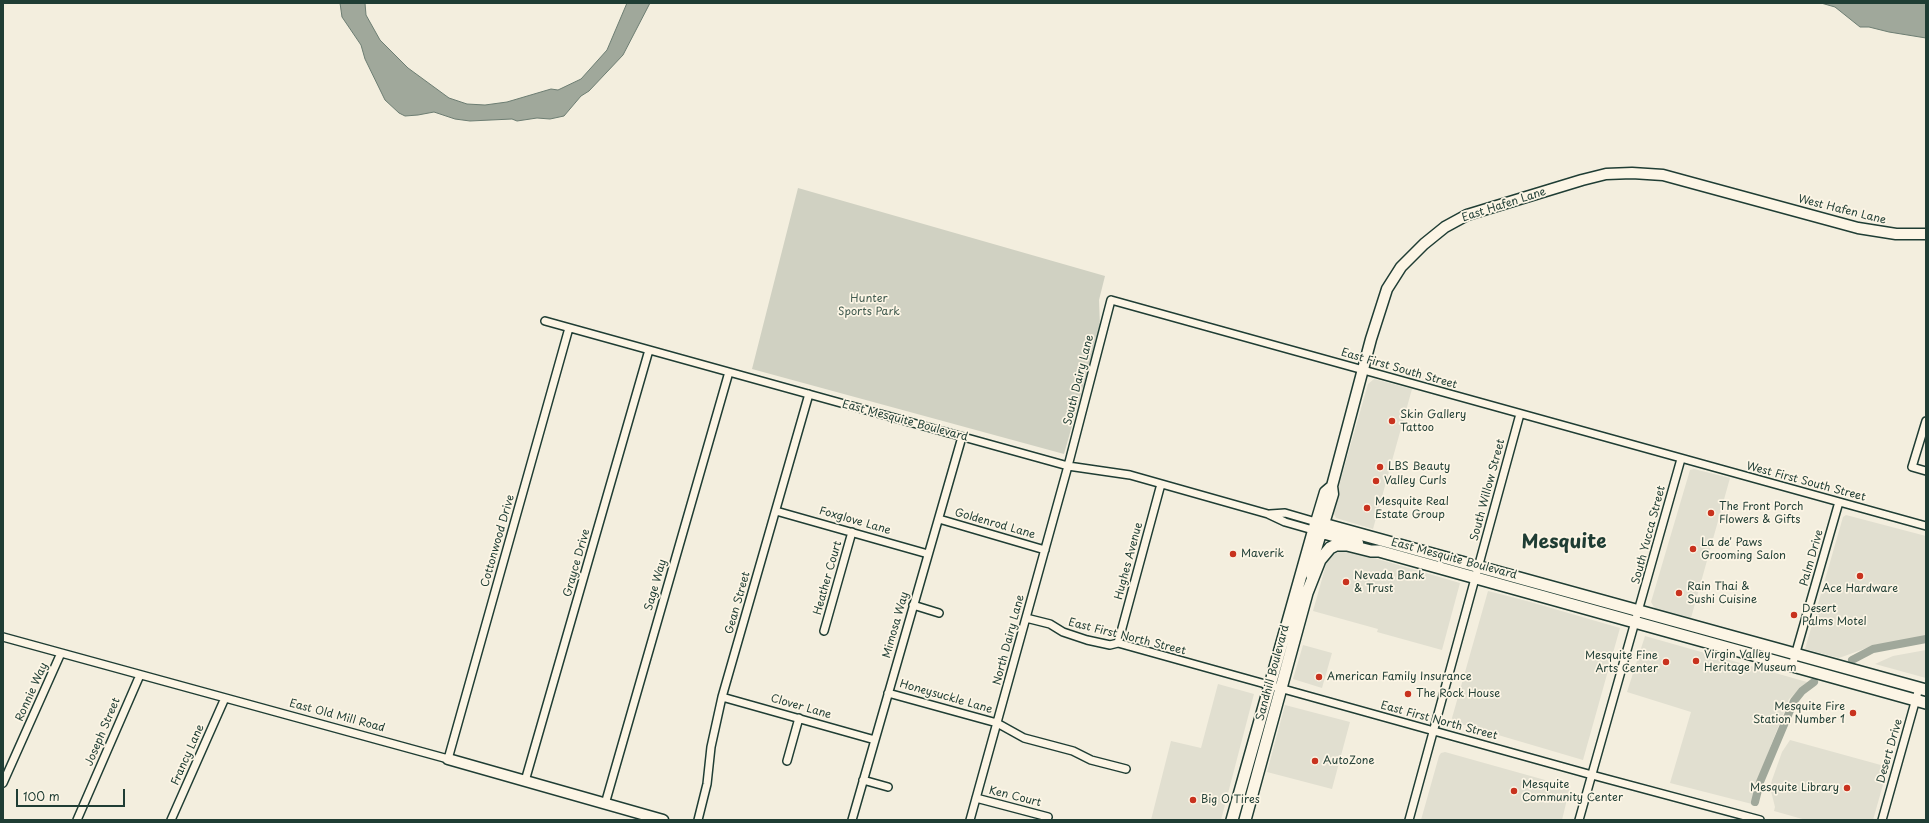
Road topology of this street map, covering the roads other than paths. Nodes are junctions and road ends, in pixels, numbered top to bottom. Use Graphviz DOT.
graph roads {
  1 [pos="1754,200"];
  2 [pos="1926,234"];
  3 [pos="1111,300"];
  4 [pos="545,321"];
  5 [pos="569,328"];
  6 [pos="649,350"];
  7 [pos="1362,370"];
  8 [pos="729,372"];
  9 [pos="809,394"];
  10 [pos="1520,414"];
  11 [pos="1926,421"];
  12 [pos="962,437"];
  13 [pos="1681,458"];
  14 [pos="1068,466"];
  15 [pos="1926,471"];
  16 [pos="1162,484"];
  17 [pos="1839,502"];
  18 [pos="776,511"];
  19 [pos="938,518"];
  20 [pos="1926,526"];
  21 [pos="1319,527"];
  22 [pos="852,532"];
  23 [pos="1045,550"];
  24 [pos="1379,551"];
  25 [pos="928,554"];
  26 [pos="1477,572"];
  27 [pos="1307,593"];
  28 [pos="914,605"];
  29 [pos="939,613"];
  30 [pos="1638,617"];
  31 [pos="1026,618"];
  32 [pos="824,631"];
  33 [pos="3,637"];
  34 [pos="1118,643"];
  35 [pos="61,653"];
  36 [pos="1796,654"];
  37 [pos="1792,666"];
  38 [pos="140,675"];
  39 [pos="1275,688"];
  40 [pos="1922,689"];
  41 [pos="888,693"];
  42 [pos="722,697"];
  43 [pos="225,698"];
  44 [pos="1921,702"];
  45 [pos="799,718"];
  46 [pos="997,723"];
  47 [pos="1433,731"];
  48 [pos="875,740"];
  49 [pos="448,759"];
  50 [pos="787,761"];
  51 [pos="1126,769"];
  52 [pos="1592,776"];
  53 [pos="863,780"];
  54 [pos="525,781"];
  55 [pos="3,783"];
  56 [pos="888,787"];
  57 [pos="1240,792"];
  58 [pos="976,798"];
  59 [pos="605,804"];
  60 [pos="1048,817"];
  61 [pos="77,820"];
  62 [pos="171,820"];
  63 [pos="664,820"];
  64 [pos="698,820"];
  65 [pos="852,820"];
  66 [pos="970,820"];
  67 [pos="1232,820"];
  68 [pos="1241,820"];
  69 [pos="1245,820"];
  70 [pos="1409,820"];
  71 [pos="1579,820"];
  72 [pos="1760,820"];
  73 [pos="1882,820"];
  1 -- 2 [label="main road, West Hafen Lane"];
  1 -- 7 [label="main road, East Hafen Lane"];
  3 -- 7 [label="street, East First South Street"];
  3 -- 14 [label="street, South Dairy Lane"];
  4 -- 5 [label="street, East Mesquite Boulevard"];
  5 -- 6 [label="street, East Mesquite Boulevard"];
  5 -- 49 [label="street, Cottonwood Drive"];
  6 -- 8 [label="street, East Mesquite Boulevard"];
  6 -- 54 [label="street, Grayce Drive"];
  7 -- 10 [label="street, East First South Street"];
  7 -- 21 [label="main road, East Hafen Lane"];
  8 -- 9 [label="street, East Mesquite Boulevard"];
  8 -- 59 [label="street, Sage Way"];
  9 -- 12 [label="street, East Mesquite Boulevard"];
  9 -- 18 [label="street, Gean Street"];
  10 -- 13 [label="street, East First South Street"];
  10 -- 26 [label="street, South Willow Street"];
  11 -- 15 [label="street"];
  12 -- 14 [label="street, East Mesquite Boulevard"];
  12 -- 19 [label="street, Mimosa Way"];
  13 -- 17 [label="street, West First South Street"];
  13 -- 30 [label="street, South Yucca Street"];
  14 -- 16 [label="street, East Mesquite Boulevard"];
  14 -- 23 [label="street, North Dairy Lane"];
  16 -- 21 [label="street, East Mesquite Boulevard"];
  16 -- 34 [label="street, Hughes Avenue"];
  17 -- 20 [label="street, West First South Street"];
  17 -- 36 [label="street, Palm Drive"];
  18 -- 22 [label="street, Foxglove Lane"];
  18 -- 42 [label="street, Gean Street"];
  19 -- 23 [label="street, Goldenrod Lane"];
  19 -- 25 [label="street, Mimosa Way"];
  21 -- 24 [label="main road, East Mesquite Boulevard"];
  21 -- 26 [label="main road, East Mesquite Boulevard"];
  21 -- 27 [label="main road, Sandhill Boulevard"];
  21 -- 39 [label="main road, Sandhill Boulevard"];
  22 -- 25 [label="street, Foxglove Lane"];
  22 -- 32 [label="street, Heather Court"];
  23 -- 31 [label="street, North Dairy Lane"];
  24 -- 26 [label="main road, East Mesquite Boulevard"];
  24 -- 27 [label="main road"];
  25 -- 28 [label="street, Mimosa Way"];
  26 -- 30 [label="main road, East Mesquite Boulevard"];
  26 -- 47 [label="street, South Willow Street"];
  27 -- 39 [label="main road, Sandhill Boulevard"];
  28 -- 29 [label="street"];
  28 -- 41 [label="street, Mimosa Way"];
  30 -- 36 [label="main road"];
  30 -- 37 [label="main road"];
  30 -- 52 [label="street, South Yucca Street"];
  31 -- 34 [label="street, East First North Street"];
  31 -- 46 [label="street, North Dairy Lane"];
  33 -- 35 [label="street, East Old Mill Road"];
  34 -- 39 [label="street, East First North Street"];
  35 -- 38 [label="street, East Old Mill Road"];
  35 -- 55 [label="street, Ronnie Way"];
  36 -- 37 [label="street, Palm Drive"];
  36 -- 40 [label="main road"];
  37 -- 44 [label="main road"];
  38 -- 43 [label="street, East Old Mill Road"];
  38 -- 61 [label="street, Joseph Street"];
  39 -- 47 [label="street, East First North Street"];
  39 -- 57 [label="main road, Sandhill Boulevard"];
  39 -- 69 [label="main road, Sandhill Boulevard"];
  40 -- 44 [label="street, Desert Drive"];
  41 -- 46 [label="street, Honeysuckle Lane"];
  41 -- 48 [label="street, Mimosa Way"];
  42 -- 45 [label="street, Clover Lane"];
  42 -- 64 [label="street, Gean Street"];
  43 -- 49 [label="street, East Old Mill Road"];
  43 -- 62 [label="street, Francy Lane"];
  44 -- 73 [label="street, Desert Drive"];
  45 -- 48 [label="street, Clover Lane"];
  45 -- 50 [label="street"];
  46 -- 51 [label="street, Honeysuckle Lane"];
  46 -- 58 [label="street, North Dairy Lane"];
  47 -- 52 [label="street, East First North Street"];
  47 -- 70 [label="street, South Willow Street"];
  48 -- 53 [label="street, Mimosa Way"];
  49 -- 54 [label="main road, East Old Mill Road"];
  52 -- 71 [label="street, South Yucca Street"];
  52 -- 72 [label="street, East First North Street"];
  53 -- 56 [label="street"];
  53 -- 65 [label="street, Mimosa Way"];
  54 -- 59 [label="main road, East Old Mill Road"];
  57 -- 67 [label="main road, Sandhill Boulevard"];
  57 -- 68 [label="main road"];
  58 -- 60 [label="street, Ken Court"];
  58 -- 66 [label="street, North Dairy Lane"];
  59 -- 63 [label="main road, East Old Mill Road"];
}
